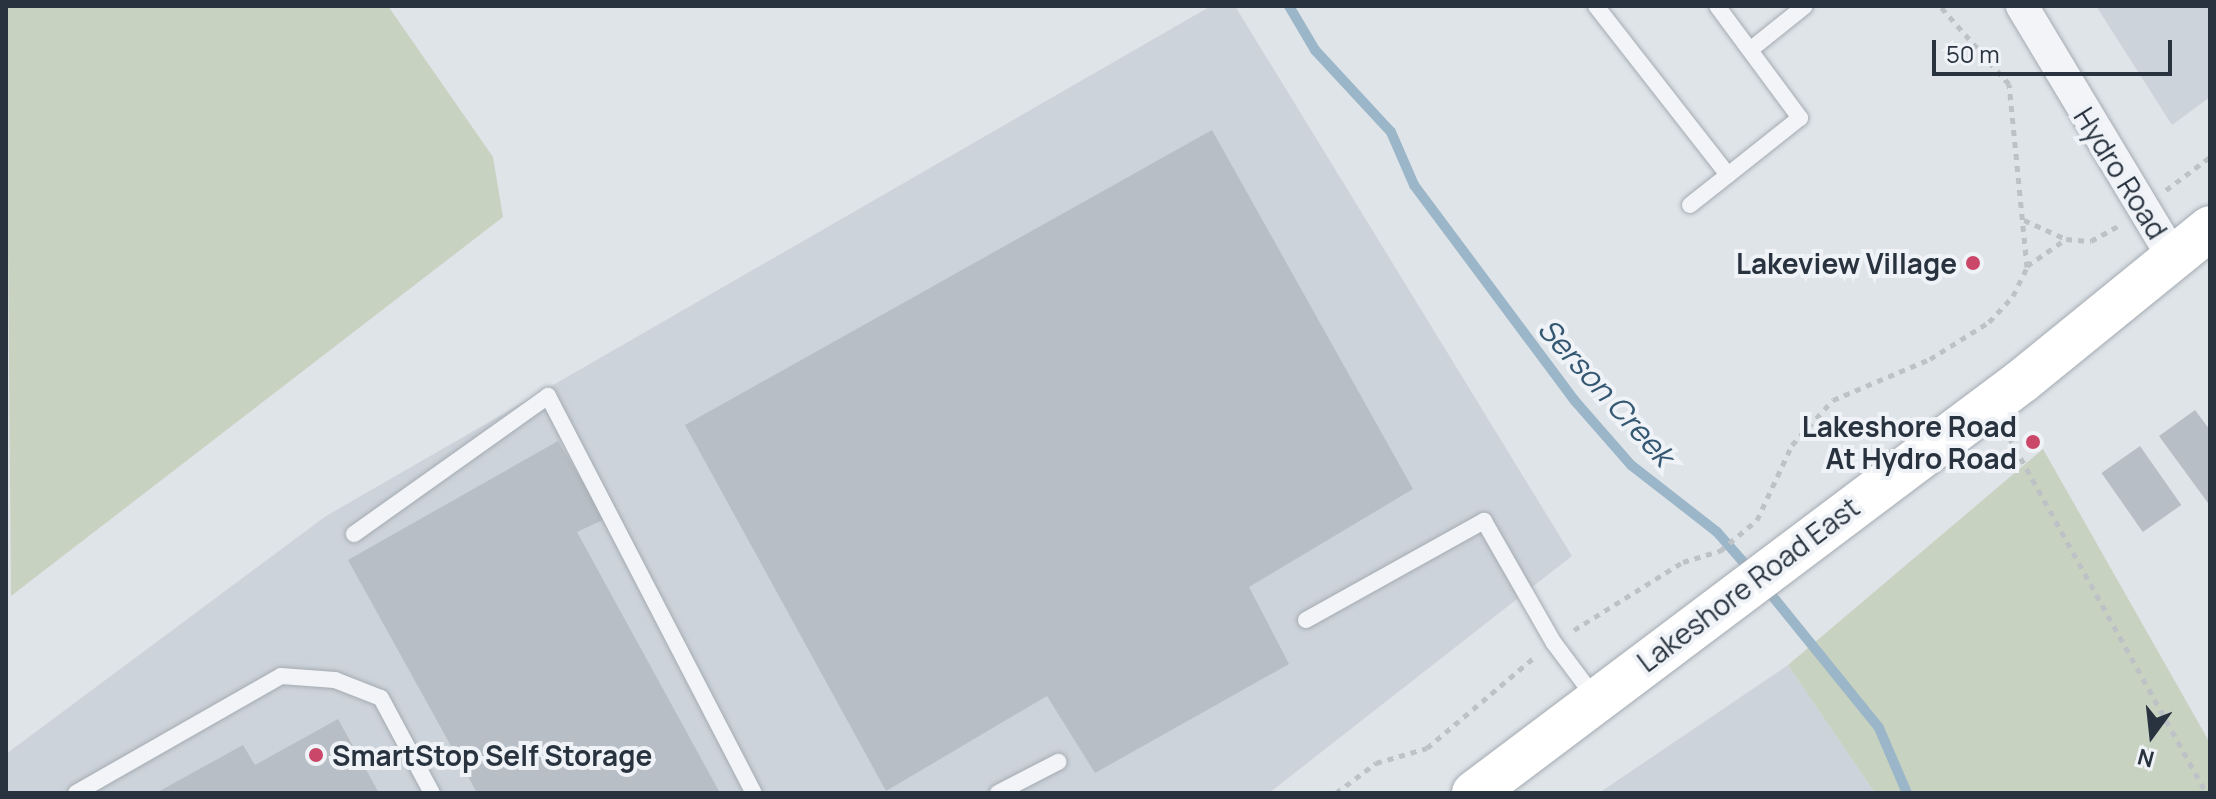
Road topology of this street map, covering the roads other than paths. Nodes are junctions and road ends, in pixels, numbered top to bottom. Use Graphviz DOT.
graph roads {
  1 [pos="1596,6"];
  2 [pos="1717,6"];
  3 [pos="1805,6"];
  4 [pos="2022,6"];
  5 [pos="1750,50"];
  6 [pos="1728,175"];
  7 [pos="1690,205"];
  8 [pos="2210,228"];
  9 [pos="2172,256"];
  10 [pos="354,534"];
  11 [pos="1306,620"];
  12 [pos="1596,699"];
  13 [pos="1058,762"];
  14 [pos="76,793"];
  15 [pos="432,793"];
  16 [pos="754,793"];
  17 [pos="998,793"];
  18 [pos="1474,793"];
  1 -- 6 [label="lane"];
  2 -- 5 [label="lane"];
  3 -- 5 [label="lane"];
  4 -- 9 [label="street, Hydro Road"];
  5 -- 6 [label="lane"];
  6 -- 7 [label="lane"];
  8 -- 9 [label="main road, Lakeshore Road East"];
  9 -- 12 [label="main road, Lakeshore Road East"];
  10 -- 16 [label="lane"];
  11 -- 12 [label="lane"];
  12 -- 18 [label="main road, Lakeshore Road East"];
  13 -- 17 [label="lane"];
  14 -- 15 [label="lane"];
}
